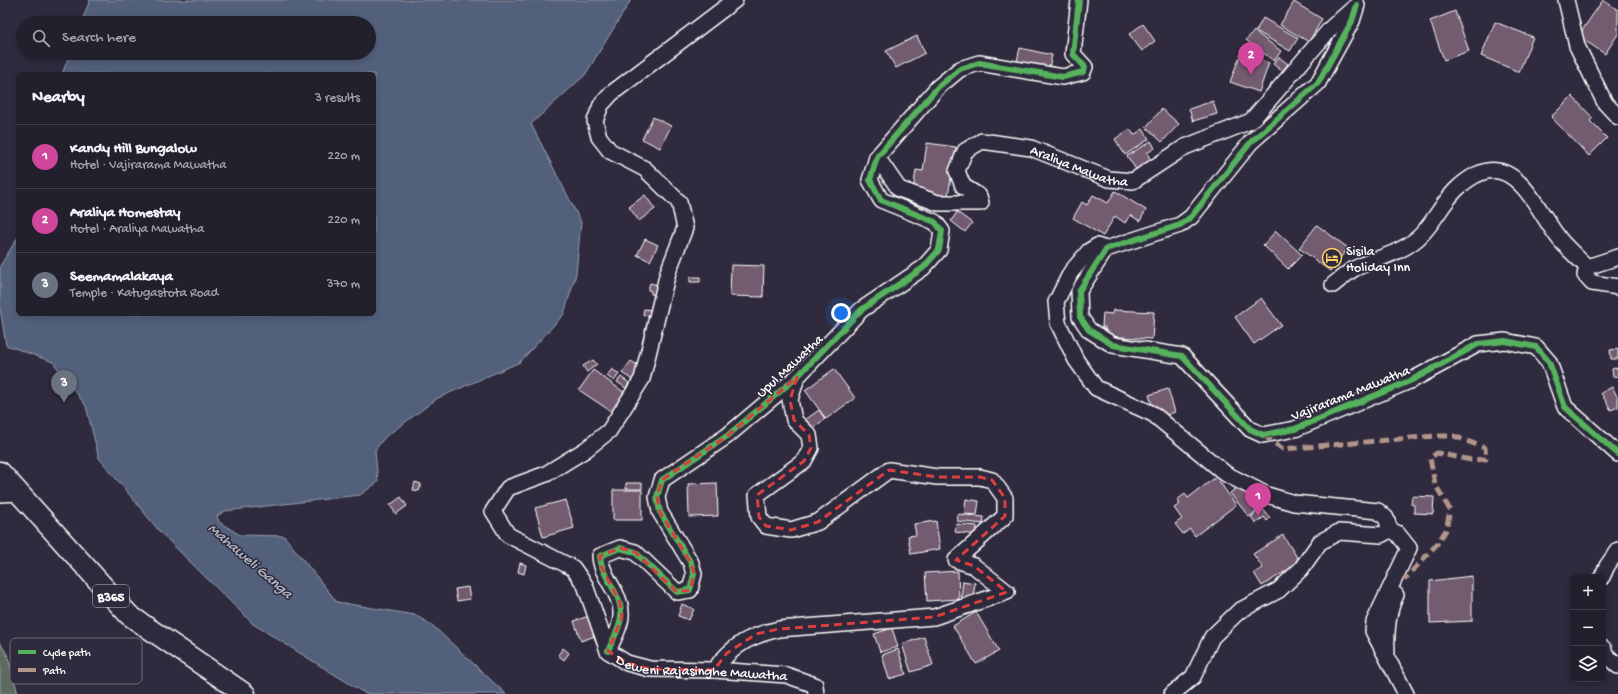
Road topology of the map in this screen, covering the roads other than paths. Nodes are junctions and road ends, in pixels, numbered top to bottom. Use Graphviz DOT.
graph roads {
  1 [pos="735,0"];
  2 [pos="1079,0"];
  3 [pos="1566,0"];
  4 [pos="1360,3"];
  5 [pos="1618,117"];
  6 [pos="878,157"];
  7 [pos="1106,249"];
  8 [pos="1618,257"];
  9 [pos="1587,267"];
  10 [pos="1333,285"];
  11 [pos="1618,287"];
  12 [pos="797,377"];
  13 [pos="1618,454"];
  14 [pos="0,472"];
  15 [pos="9,493"];
  16 [pos="1390,530"];
  17 [pos="1618,550"];
  18 [pos="1603,574"];
  19 [pos="1404,580"];
  20 [pos="608,651"];
  21 [pos="1606,655"];
  22 [pos="1387,656"];
  23 [pos="1618,666"];
  24 [pos="714,670"];
  25 [pos="245,694"];
  26 [pos="816,694"];
  27 [pos="1172,694"];
  28 [pos="1406,694"];
  1 -- 20 [label="street, Deweni Rajasinghe Mawatha"];
  2 -- 6 [label="street, Upul Mawatha"];
  3 -- 5 [label="street"];
  4 -- 6 [label="street, Araliya Mawatha"];
  4 -- 7 [label="street"];
  6 -- 12 [label="street, Upul Mawatha"];
  7 -- 13 [label="street, Vajirarama Mawatha"];
  7 -- 16 [label="street"];
  8 -- 9 [label="street"];
  9 -- 10 [label="street"];
  9 -- 11 [label="street"];
  12 -- 20 [label="street, Upul Mawatha"];
  12 -- 24 [label="street"];
  14 -- 15 [label="main road, B365"];
  15 -- 25 [label="main road, B365"];
  16 -- 22 [label="street"];
  16 -- 27 [label="street"];
  17 -- 18 [label="street"];
  19 -- 22 [label="street"];
  20 -- 24 [label="street, Deweni Rajasinghe Mawatha"];
  21 -- 23 [label="street"];
  22 -- 28 [label="street"];
  24 -- 26 [label="street, Deweni Rajasinghe Mawatha"];
}
